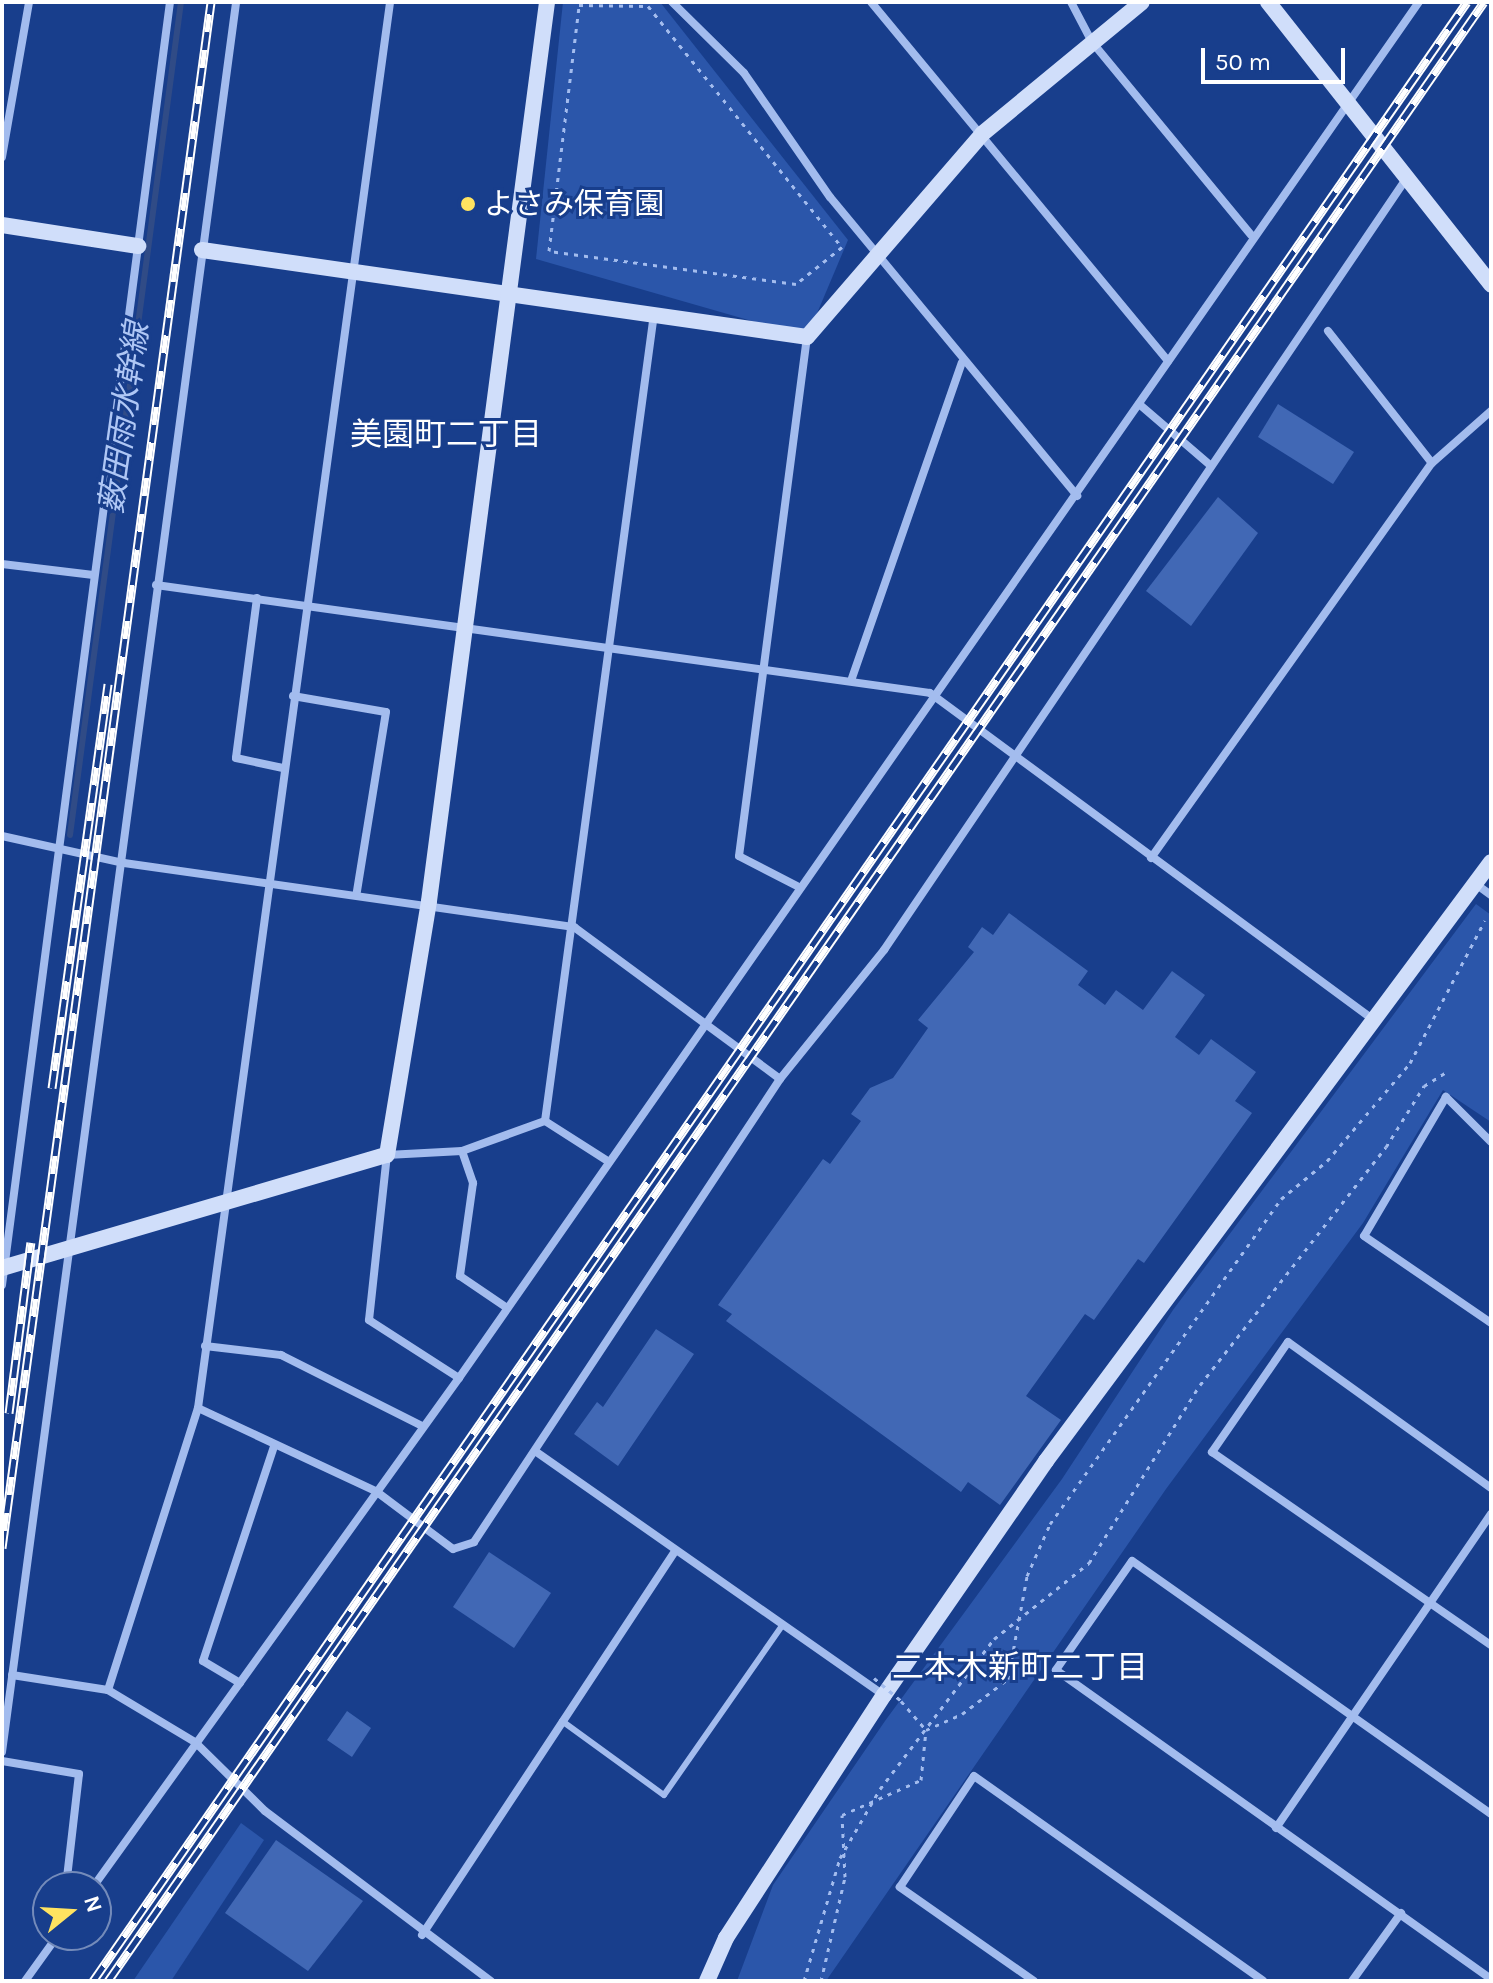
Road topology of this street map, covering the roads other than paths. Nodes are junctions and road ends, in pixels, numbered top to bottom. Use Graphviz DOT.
graph roads {
  1 [pos="29,2"];
  2 [pos="170,2"];
  3 [pos="236,2"];
  4 [pos="390,2"];
  5 [pos="547,2"];
  6 [pos="672,2"];
  7 [pos="871,2"];
  8 [pos="1071,2"];
  9 [pos="1142,2"];
  10 [pos="1268,2"];
  11 [pos="1417,3"];
  12 [pos="1092,42"];
  13 [pos="1345,103"];
  14 [pos="982,134"];
  15 [pos="2,157"];
  16 [pos="1406,179"];
  17 [pos="2,225"];
  18 [pos="1251,235"];
  19 [pos="138,246"];
  20 [pos="202,250"];
  21 [pos="875,254"];
  22 [pos="350,271"];
  23 [pos="1491,284"];
  24 [pos="507,294"];
  25 [pos="654,314"];
  26 [pos="1328,331"];
  27 [pos="807,337"];
  28 [pos="1168,361"];
  29 [pos="962,363"];
  30 [pos="1139,404"];
  31 [pos="1491,411"];
  32 [pos="1432,463"];
  33 [pos="1210,465"];
  34 [pos="1077,496"];
  35 [pos="2,564"];
  36 [pos="93,575"];
  37 [pos="156,585"];
  38 [pos="257,598"];
  39 [pos="305,603"];
  40 [pos="462,623"];
  41 [pos="608,643"];
  42 [pos="763,665"];
  43 [pos="852,678"];
  44 [pos="930,693"];
  45 [pos="293,696"];
  46 [pos="1015,758"];
  47 [pos="283,768"];
  48 [pos="2,836"];
  49 [pos="56,843"];
  50 [pos="1151,858"];
  51 [pos="1491,862"];
  52 [pos="124,863"];
  53 [pos="268,882"];
  54 [pos="1472,882"];
  55 [pos="797,886"];
  56 [pos="357,892"];
  57 [pos="1491,895"];
  58 [pos="429,901"];
  59 [pos="574,927"];
  60 [pos="706,1020"];
  61 [pos="1375,1021"];
  62 [pos="780,1079"];
  63 [pos="545,1121"];
  64 [pos="1491,1142"];
  65 [pos="462,1151"];
  66 [pos="387,1155"];
  67 [pos="609,1162"];
  68 [pos="225,1204"];
  69 [pos="67,1250"];
  70 [pos="3,1268"];
  71 [pos="2,1285"];
  72 [pos="507,1308"];
  73 [pos="1491,1323"];
  74 [pos="205,1346"];
  75 [pos="459,1378"];
  76 [pos="198,1408"];
  77 [pos="422,1426"];
  78 [pos="274,1446"];
  79 [pos="535,1451"];
  80 [pos="1491,1488"];
  81 [pos="377,1492"];
  82 [pos="1491,1514"];
  83 [pos="675,1552"];
  84 [pos="1432,1601"];
  85 [pos="782,1626"];
  86 [pos="1491,1645"];
  87 [pos="12,1675"];
  88 [pos="240,1683"];
  89 [pos="108,1690"];
  90 [pos="884,1695"];
  91 [pos="1353,1717"];
  92 [pos="561,1720"];
  93 [pos="195,1742"];
  94 [pos="2,1752"];
  95 [pos="2,1761"];
  96 [pos="1491,1814"];
  97 [pos="1276,1828"];
  98 [pos="68,1871"];
  99 [pos="104,1871"];
  100 [pos="1401,1913"];
  101 [pos="422,1935"];
  102 [pos="47,1951"];
  103 [pos="1491,1979"];
  104 [pos="25,1981"];
  105 [pos="491,1981"];
  106 [pos="707,1981"];
  107 [pos="1034,1981"];
  108 [pos="1263,1981"];
  109 [pos="1352,1981"];
  1 -- 15 [label="street"];
  2 -- 19 [label="street"];
  3 -- 20 [label="street"];
  4 -- 22 [label="street"];
  5 -- 24 [label="street"];
  6 -- 21 [label="street"];
  7 -- 14 [label="street"];
  8 -- 12 [label="street"];
  9 -- 12 [label="street"];
  10 -- 13 [label="street"];
  11 -- 13 [label="street"];
  12 -- 14 [label="street"];
  12 -- 18 [label="street"];
  13 -- 16 [label="street"];
  13 -- 18 [label="street"];
  14 -- 21 [label="street"];
  14 -- 28 [label="street"];
  16 -- 23 [label="street"];
  16 -- 33 [label="street"];
  17 -- 19 [label="street"];
  18 -- 28 [label="street"];
  19 -- 36 [label="street"];
  20 -- 22 [label="street"];
  20 -- 37 [label="street"];
  21 -- 27 [label="street"];
  21 -- 29 [label="street"];
  22 -- 24 [label="street"];
  22 -- 39 [label="street"];
  24 -- 25 [label="street"];
  24 -- 40 [label="street"];
  25 -- 27 [label="street"];
  25 -- 41 [label="street"];
  26 -- 32 [label="street"];
  27 -- 42 [label="street"];
  28 -- 30 [label="street"];
  29 -- 34 [label="street"];
  29 -- 43 [label="street"];
  30 -- 33 [label="street"];
  30 -- 34 [label="street"];
  31 -- 32 [label="street"];
  32 -- 50 [label="street"];
  33 -- 46 [label="street"];
  34 -- 44 [label="street"];
  35 -- 36 [label="street"];
  36 -- 49 [label="street"];
  37 -- 38 [label="street"];
  37 -- 52 [label="street"];
  38 -- 39 [label="street"];
  38 -- 47 [label="street"];
  39 -- 40 [label="street"];
  39 -- 45 [label="street"];
  40 -- 41 [label="street"];
  40 -- 58 [label="street"];
  41 -- 42 [label="street"];
  41 -- 59 [label="street"];
  42 -- 43 [label="street"];
  42 -- 55 [label="street"];
  43 -- 44 [label="street"];
  44 -- 46 [label="street"];
  44 -- 55 [label="street"];
  45 -- 47 [label="street"];
  45 -- 56 [label="street"];
  46 -- 50 [label="street"];
  46 -- 62 [label="street"];
  47 -- 53 [label="street"];
  48 -- 49 [label="street"];
  49 -- 52 [label="street"];
  49 -- 70 [label="street"];
  50 -- 61 [label="street"];
  51 -- 54 [label="street"];
  52 -- 53 [label="street"];
  52 -- 69 [label="street"];
  53 -- 56 [label="street"];
  53 -- 68 [label="street"];
  54 -- 57 [label="street"];
  54 -- 61 [label="street"];
  55 -- 60 [label="street"];
  56 -- 58 [label="street"];
  58 -- 59 [label="street"];
  58 -- 66 [label="street"];
  59 -- 60 [label="street"];
  59 -- 63 [label="street"];
  60 -- 62 [label="street"];
  60 -- 67 [label="street"];
  61 -- 90 [label="street"];
  62 -- 79 [label="street"];
  63 -- 65 [label="street"];
  63 -- 67 [label="street"];
  64 -- 73 [label="street"];
  65 -- 66 [label="street"];
  65 -- 72 [label="street"];
  66 -- 68 [label="street"];
  66 -- 75 [label="street"];
  67 -- 72 [label="street"];
  68 -- 69 [label="street"];
  68 -- 74 [label="street"];
  69 -- 70 [label="street"];
  69 -- 87 [label="street"];
  70 -- 71 [label="street"];
  72 -- 75 [label="street"];
  74 -- 76 [label="street"];
  74 -- 77 [label="street"];
  75 -- 77 [label="street"];
  76 -- 78 [label="street"];
  76 -- 89 [label="street"];
  77 -- 81 [label="street"];
  78 -- 81 [label="street"];
  78 -- 88 [label="street"];
  79 -- 81 [label="street"];
  79 -- 83 [label="street"];
  80 -- 84 [label="street"];
  81 -- 88 [label="street"];
  82 -- 84 [label="street"];
  83 -- 85 [label="street"];
  83 -- 92 [label="street"];
  84 -- 86 [label="street"];
  84 -- 91 [label="street"];
  85 -- 90 [label="street"];
  85 -- 92 [label="lane"];
  87 -- 89 [label="street"];
  87 -- 94 [label="street"];
  88 -- 93 [label="street"];
  89 -- 93 [label="street"];
  90 -- 106 [label="street"];
  91 -- 96 [label="street"];
  91 -- 97 [label="street"];
  91 -- 97 [label="street"];
  92 -- 101 [label="street"];
  93 -- 99 [label="street"];
  93 -- 101 [label="street"];
  95 -- 98 [label="street"];
  97 -- 100 [label="street"];
  100 -- 103 [label="street"];
  100 -- 109 [label="street"];
  101 -- 105 [label="street"];
  102 -- 104 [label="street"];
  107 -- 108 [label="street"];
}
